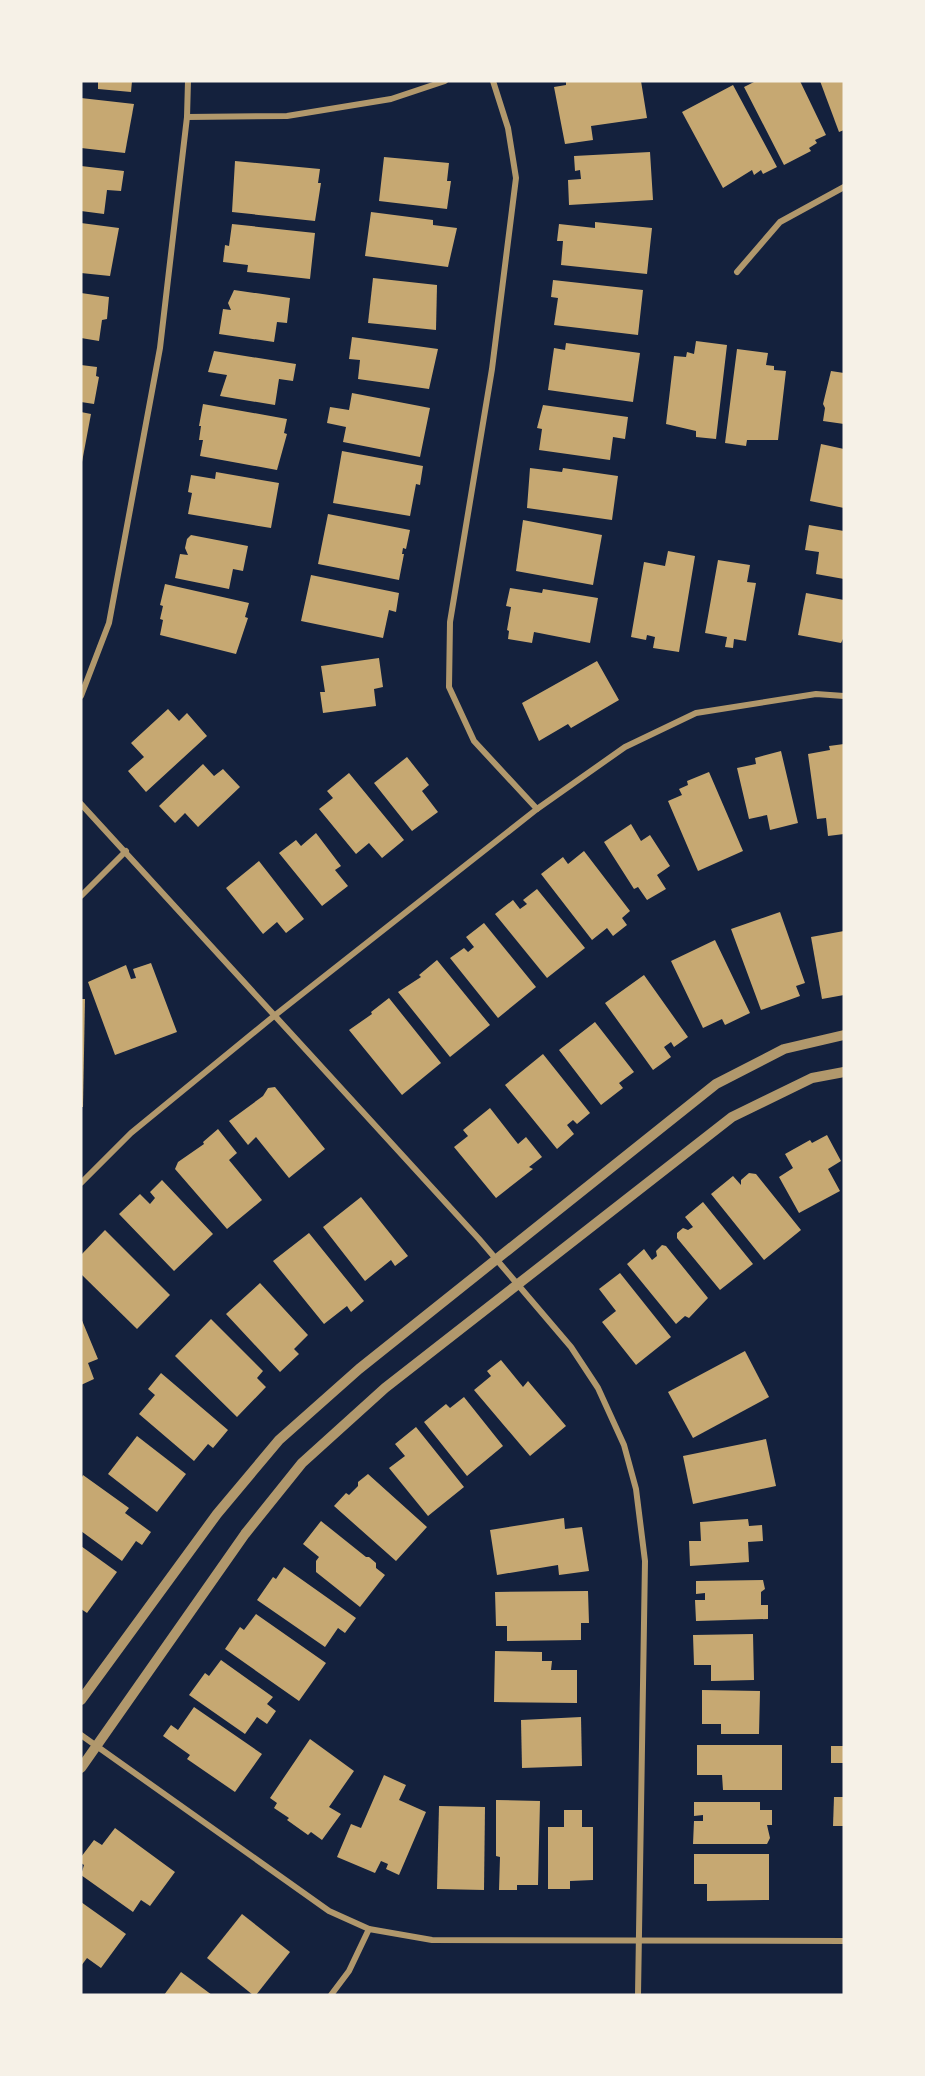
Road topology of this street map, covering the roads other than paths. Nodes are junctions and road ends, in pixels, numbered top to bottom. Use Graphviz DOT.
graph roads {
  1 [pos="188,81"];
  2 [pos="445,81"];
  3 [pos="493,81"];
  4 [pos="187,117"];
  5 [pos="844,187"];
  6 [pos="737,272"];
  7 [pos="81,696"];
  8 [pos="844,696"];
  9 [pos="81,804"];
  10 [pos="537,809"];
  11 [pos="126,851"];
  12 [pos="81,896"];
  13 [pos="274,1016"];
  14 [pos="844,1035"];
  15 [pos="844,1072"];
  16 [pos="81,1183"];
  17 [pos="495,1258"];
  18 [pos="517,1284"];
  19 [pos="81,1700"];
  20 [pos="81,1735"];
  21 [pos="96,1745"];
  22 [pos="81,1768"];
  23 [pos="369,1929"];
  24 [pos="639,1941"];
  25 [pos="844,1941"];
  26 [pos="331,1995"];
  27 [pos="638,1995"];
  1 -- 4 [label="street"];
  2 -- 4 [label="street"];
  3 -- 10 [label="street"];
  4 -- 7 [label="street"];
  5 -- 6 [label="street"];
  8 -- 10 [label="street"];
  9 -- 11 [label="street"];
  10 -- 13 [label="street"];
  11 -- 12 [label="street"];
  11 -- 13 [label="street"];
  13 -- 16 [label="street"];
  13 -- 17 [label="street"];
  14 -- 17 [label="street"];
  15 -- 18 [label="street"];
  17 -- 18 [label="street"];
  17 -- 19 [label="street"];
  18 -- 21 [label="street"];
  18 -- 24 [label="street"];
  20 -- 21 [label="street"];
  21 -- 22 [label="street"];
  21 -- 23 [label="street"];
  23 -- 24 [label="street"];
  23 -- 26 [label="street"];
  24 -- 25 [label="street"];
  24 -- 27 [label="street"];
}
